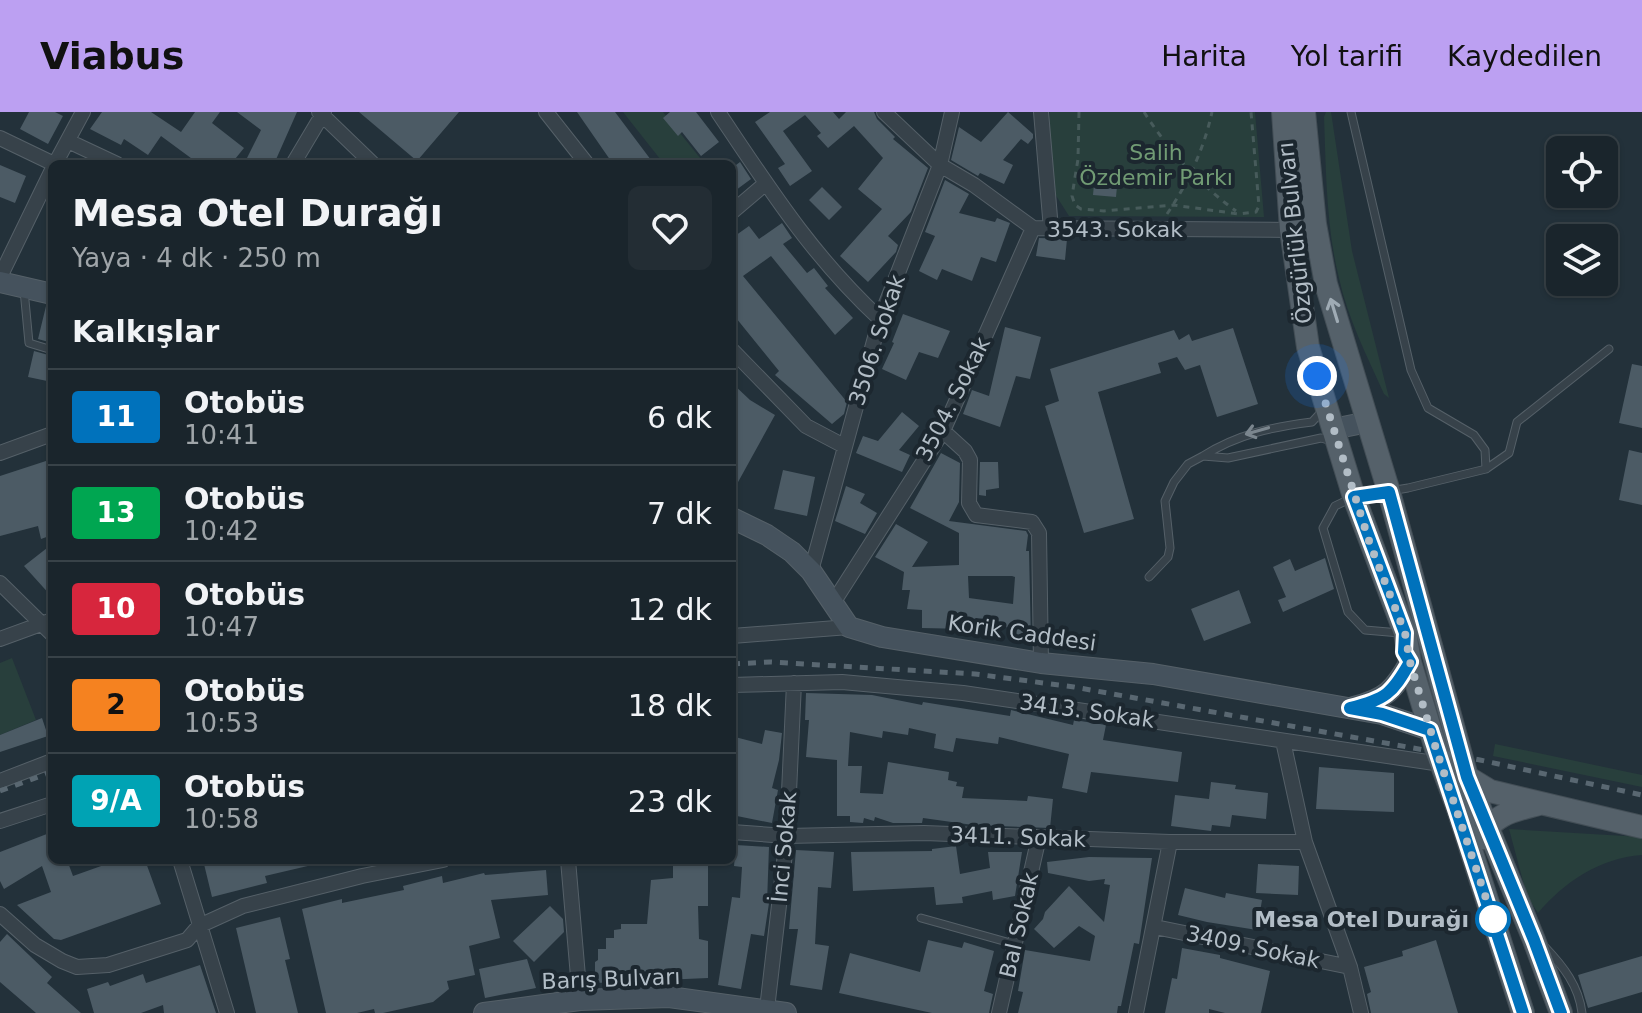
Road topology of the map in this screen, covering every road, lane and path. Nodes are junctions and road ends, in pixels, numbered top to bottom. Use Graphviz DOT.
graph roads {
  1 [pos="83,112"];
  2 [pos="546,112"];
  3 [pos="718,112"];
  4 [pos="884,112"];
  5 [pos="952,112"];
  6 [pos="1041,112"];
  7 [pos="1079,112"];
  8 [pos="1144,112"];
  9 [pos="1212,112"];
  10 [pos="1251,112"];
  11 [pos="1283,112"];
  12 [pos="1304,112"];
  13 [pos="1351,112"];
  14 [pos="322,113"];
  15 [pos="0,138"];
  16 [pos="68,141"];
  17 [pos="57,160"];
  18 [pos="108,160"];
  19 [pos="295,160"];
  20 [pos="369,160"];
  21 [pos="584,160"];
  22 [pos="48,161"];
  23 [pos="940,165"];
  24 [pos="1191,172"];
  25 [pos="48,178"];
  26 [pos="766,183"];
  27 [pos="1173,205"];
  28 [pos="736,209"];
  29 [pos="1239,214"];
  30 [pos="1033,228"];
  31 [pos="1156,228"];
  32 [pos="1051,229"];
  33 [pos="1261,230"];
  34 [pos="1291,230"];
  35 [pos="0,280"];
  36 [pos="24,287"];
  37 [pos="48,293"];
  38 [pos="880,319"];
  39 [pos="48,349"];
  40 [pos="1609,349"];
  41 [pos="736,354"];
  42 [pos="1326,405"];
  43 [pos="1368,422"];
  44 [pos="943,431"];
  45 [pos="48,435"];
  46 [pos="1335,436"];
  47 [pos="844,446"];
  48 [pos="0,453"];
  49 [pos="1203,456"];
  50 [pos="1486,469"];
  51 [pos="1389,492"];
  52 [pos="1354,497"];
  53 [pos="736,520"];
  54 [pos="811,571"];
  55 [pos="1149,577"];
  56 [pos="0,583"];
  57 [pos="833,603"];
  58 [pos="46,621"];
  59 [pos="849,627"];
  60 [pos="1427,628"];
  61 [pos="1405,633"];
  62 [pos="736,636"];
  63 [pos="0,639"];
  64 [pos="1410,662"];
  65 [pos="1041,663"];
  66 [pos="794,683"];
  67 [pos="736,685"];
  68 [pos="1350,708"];
  69 [pos="1430,730"];
  70 [pos="1283,741"];
  71 [pos="48,763"];
  72 [pos="1441,764"];
  73 [pos="1467,777"];
  74 [pos="0,781"];
  75 [pos="1542,803"];
  76 [pos="48,805"];
  77 [pos="0,821"];
  78 [pos="1642,827"];
  79 [pos="1486,828"];
  80 [pos="736,832"];
  81 [pos="787,836"];
  82 [pos="1039,837"];
  83 [pos="1170,842"];
  84 [pos="1305,842"];
  85 [pos="1473,857"];
  86 [pos="181,864"];
  87 [pos="423,864"];
  88 [pos="568,864"];
  89 [pos="0,914"];
  90 [pos="921,918"];
  91 [pos="199,926"];
  92 [pos="1155,927"];
  93 [pos="1529,929"];
  94 [pos="1014,944"];
  95 [pos="1350,967"];
  96 [pos="580,1007"];
  97 [pos="777,1011"];
  98 [pos="227,1013"];
  99 [pos="484,1013"];
  100 [pos="999,1013"];
  101 [pos="1136,1013"];
  102 [pos="1361,1013"];
  103 [pos="1523,1013"];
  104 [pos="1561,1013"];
  105 [pos="1582,1013"];
  1 -- 16 [label="street"];
  2 -- 21 [label="street"];
  3 -- 26 [label="street"];
  4 -- 23 [label="street, 3543. Sokak"];
  5 -- 23 [label="street, 3506. Sokak"];
  6 -- 32 [label="street"];
  7 -- 27 [label="path"];
  8 -- 24 [label="path"];
  9 -- 24 [label="path"];
  10 -- 29 [label="path"];
  11 -- 34 [label="main road, Özgürlük Bulvarı"];
  43 -- 12 [label="main road, Özgürlük Bulvarı, one-way"];
  13 -- 50 [label="lane"];
  14 -- 19 [label="street"];
  14 -- 20 [label="street"];
  15 -- 22 [label="street"];
  16 -- 17 [label="street"];
  16 -- 18 [label="street"];
  23 -- 30 [label="street, 3543. Sokak"];
  23 -- 38 [label="street, 3506. Sokak"];
  24 -- 27 [label="path"];
  24 -- 29 [label="path"];
  25 -- 35 [label="street"];
  26 -- 28 [label="street"];
  26 -- 38 [label="street"];
  27 -- 29 [label="path"];
  27 -- 31 [label="path"];
  29 -- 33 [label="path"];
  30 -- 32 [label="street, 3543. Sokak"];
  30 -- 44 [label="street, 3504. Sokak"];
  31 -- 32 [label="street, 3543. Sokak"];
  31 -- 33 [label="street, 3543. Sokak"];
  33 -- 34 [label="street, 3543. Sokak"];
  34 -- 42 [label="main road, Özgürlük Bulvarı"];
  35 -- 36 [label="main road"];
  36 -- 37 [label="main road"];
  36 -- 39 [label="lane"];
  38 -- 47 [label="street, 3506. Sokak"];
  40 -- 50 [label="lane"];
  41 -- 47 [label="street"];
  42 -- 46 [label="main road, Özgürlük Bulvarı"];
  42 -- 49 [label="lane, one-way"];
  43 -- 46 [label="main road"];
  43 -- 51 [label="main road, Özgürlük Bulvarı"];
  44 -- 57 [label="street, 3504. Sokak"];
  44 -- 65 [label="street"];
  45 -- 48 [label="street"];
  46 -- 49 [label="lane"];
  46 -- 52 [label="main road, Özgürlük Bulvarı"];
  47 -- 54 [label="street, 3506. Sokak"];
  49 -- 55 [label="lane"];
  50 -- 51 [label="lane"];
  51 -- 52 [label="lane"];
  51 -- 60 [label="main road, Özgürlük Bulvarı"];
  52 -- 61 [label="main road, Özgürlük Bulvarı"];
  52 -- 61 [label="lane"];
  53 -- 54 [label="main road"];
  54 -- 57 [label="main road"];
  56 -- 58 [label="street"];
  57 -- 59 [label="main road"];
  58 -- 63 [label="street"];
  59 -- 62 [label="street"];
  59 -- 65 [label="main road, Korik Caddesi"];
  60 -- 61 [label="lane"];
  60 -- 73 [label="main road, Özgürlük Bulvarı"];
  61 -- 64 [label="main road, Özgürlük Bulvarı"];
  64 -- 68 [label="main road"];
  64 -- 69 [label="main road, Özgürlük Bulvarı"];
  65 -- 68 [label="main road, Korik Caddesi"];
  66 -- 67 [label="street, 3413. Sokak"];
  66 -- 70 [label="street, 3413. Sokak"];
  66 -- 81 [label="street, İnci Sokak"];
  68 -- 69 [label="main road, Korik Caddesi"];
  69 -- 72 [label="main road, Özgürlük Bulvarı"];
  70 -- 72 [label="street, 3413. Sokak"];
  70 -- 84 [label="street"];
  71 -- 74 [label="street"];
  72 -- 85 [label="main road, Özgürlük Bulvarı"];
  73 -- 75 [label="main road"];
  73 -- 79 [label="main road, Özgürlük Bulvarı"];
  75 -- 78 [label="main road"];
  75 -- 79 [label="main road"];
  76 -- 77 [label="street"];
  79 -- 85 [label="main road"];
  79 -- 93 [label="main road, Özgürlük Bulvarı"];
  80 -- 81 [label="street, 3411. Sokak"];
  81 -- 82 [label="street, 3411. Sokak"];
  81 -- 97 [label="street, İnci Sokak"];
  82 -- 83 [label="street, 3411. Sokak"];
  82 -- 94 [label="street, Bal Sokak"];
  83 -- 84 [label="street, 3411. Sokak"];
  83 -- 92 [label="street"];
  84 -- 95 [label="street"];
  85 -- 103 [label="main road, Özgürlük Bulvarı"];
  86 -- 91 [label="street"];
  87 -- 91 [label="street"];
  88 -- 96 [label="street"];
  89 -- 91 [label="street"];
  90 -- 94 [label="lane"];
  91 -- 98 [label="street"];
  92 -- 95 [label="street, 3409. Sokak"];
  92 -- 101 [label="street"];
  93 -- 104 [label="main road, Özgürlük Bulvarı"];
  93 -- 105 [label="lane"];
  94 -- 100 [label="street, Bal Sokak"];
  95 -- 102 [label="street"];
  96 -- 97 [label="main road, Barış Bulvarı"];
  96 -- 99 [label="main road, Barış Bulvarı"];
}
